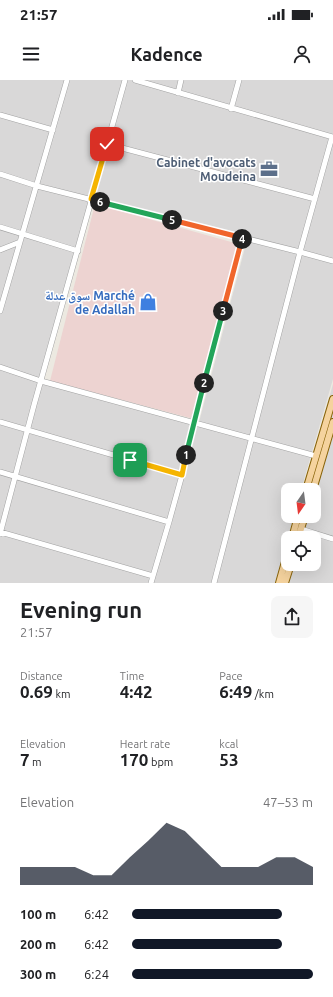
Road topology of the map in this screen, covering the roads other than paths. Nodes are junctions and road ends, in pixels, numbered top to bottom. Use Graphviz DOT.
graph roads {
  1 [pos="67,80"];
  2 [pos="125,80"];
  3 [pos="136,80"];
  4 [pos="182,80"];
  5 [pos="239,80"];
  6 [pos="178,93"];
  7 [pos="231,109"];
  8 [pos="0,115"];
  9 [pos="53,130"];
  10 [pos="333,137"];
  11 [pos="107,144"];
  12 [pos="0,174"];
  13 [pos="37,186"];
  14 [pos="91,199"];
  15 [pos="315,199"];
  16 [pos="0,227"];
  17 [pos="23,235"];
  18 [pos="243,238"];
  19 [pos="20,242"];
  20 [pos="0,250"];
  21 [pos="78,251"];
  22 [pos="300,252"];
  23 [pos="333,261"];
  24 [pos="0,311"];
  25 [pos="0,367"];
  26 [pos="41,380"];
  27 [pos="333,399"];
  28 [pos="0,422"];
  29 [pos="193,422"];
  30 [pos="333,422"];
  31 [pos="27,430"];
  32 [pos="252,439"];
  33 [pos="316,456"];
  34 [pos="0,472"];
  35 [pos="182,475"];
  36 [pos="15,477"];
  37 [pos="308,483"];
  38 [pos="315,483"];
  39 [pos="169,522"];
  40 [pos="303,523"];
  41 [pos="301,529"];
  42 [pos="0,533"];
  43 [pos="333,539"];
  44 [pos="282,571"];
  45 [pos="289,571"];
  46 [pos="153,576"];
  47 [pos="151,583"];
  48 [pos="214,583"];
  49 [pos="279,583"];
  50 [pos="285,583"];
  1 -- 9 [label="street"];
  2 -- 11 [label="street"];
  3 -- 6 [label="street"];
  4 -- 6 [label="street"];
  5 -- 7 [label="street"];
  6 -- 7 [label="street"];
  7 -- 10 [label="street"];
  8 -- 9 [label="street"];
  9 -- 13 [label="street"];
  10 -- 15 [label="street"];
  11 -- 14 [label="street"];
  11 -- 15 [label="street"];
  12 -- 13 [label="street"];
  13 -- 14 [label="street"];
  13 -- 17 [label="street"];
  14 -- 18 [label="street"];
  14 -- 21 [label="street"];
  15 -- 22 [label="street"];
  16 -- 17 [label="street"];
  17 -- 19 [label="street"];
  17 -- 21 [label="street"];
  18 -- 22 [label="street"];
  18 -- 29 [label="street"];
  19 -- 20 [label="street"];
  19 -- 24 [label="street"];
  21 -- 26 [label="street"];
  22 -- 23 [label="street"];
  22 -- 32 [label="street"];
  25 -- 26 [label="street"];
  26 -- 29 [label="street"];
  26 -- 31 [label="street"];
  27 -- 33 [label="main road"];
  28 -- 31 [label="street"];
  29 -- 32 [label="street"];
  29 -- 35 [label="street"];
  30 -- 38 [label="main road"];
  31 -- 35 [label="street"];
  31 -- 36 [label="street"];
  32 -- 33 [label="street"];
  32 -- 48 [label="street"];
  33 -- 37 [label="main road"];
  34 -- 36 [label="street"];
  35 -- 39 [label="street"];
  36 -- 39 [label="street"];
  36 -- 42 [label="street"];
  39 -- 46 [label="street"];
  40 -- 41 [label="main road"];
  41 -- 43 [label="street"];
  42 -- 46 [label="street"];
  44 -- 49 [label="main road"];
  45 -- 50 [label="main road"];
  46 -- 47 [label="street"];
}
